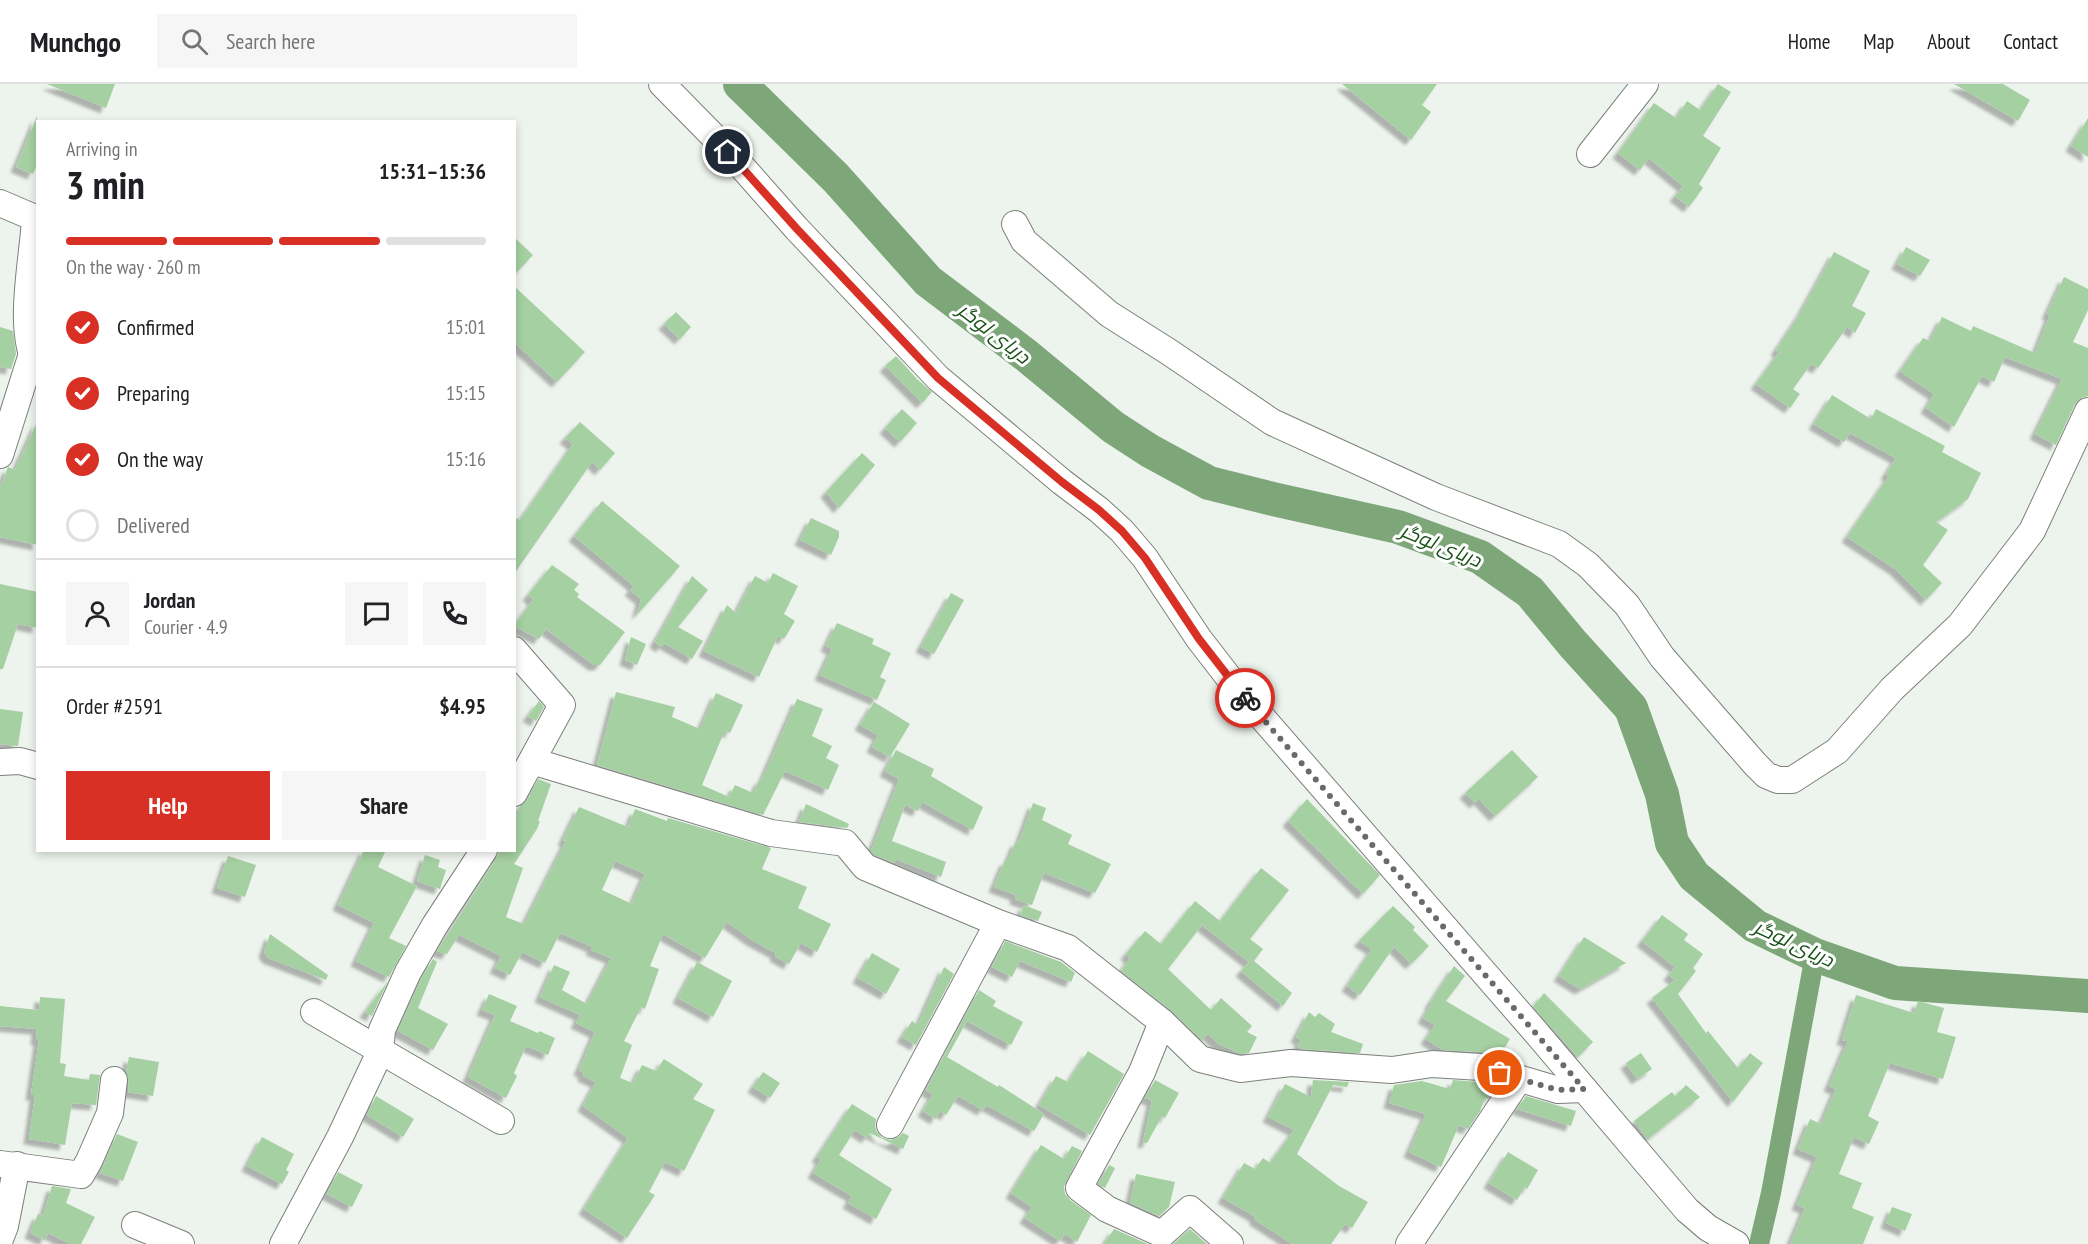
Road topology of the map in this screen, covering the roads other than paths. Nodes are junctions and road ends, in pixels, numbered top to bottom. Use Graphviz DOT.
graph roads {
  1 [pos="662,84"];
  2 [pos="1645,84"];
  3 [pos="1590,154"];
  4 [pos="0,203"];
  5 [pos="1015,224"];
  6 [pos="34,363"];
  7 [pos="2088,411"];
  8 [pos="0,455"];
  9 [pos="516,652"];
  10 [pos="532,761"];
  11 [pos="0,762"];
  12 [pos="36,765"];
  13 [pos="516,789"];
  14 [pos="483,852"];
  15 [pos="998,923"];
  16 [pos="314,1012"];
  17 [pos="1162,1022"];
  18 [pos="380,1052"];
  19 [pos="1519,1079"];
  20 [pos="114,1080"];
  21 [pos="1584,1089"];
  22 [pos="501,1121"];
  23 [pos="890,1125"];
  24 [pos="8,1164"];
  25 [pos="135,1225"];
  26 [pos="0,1239"];
  27 [pos="180,1244"];
  28 [pos="283,1244"];
  29 [pos="1230,1244"];
  30 [pos="1409,1244"];
  31 [pos="1735,1244"];
  1 -- 21 [label="street"];
  2 -- 3 [label="street"];
  4 -- 6 [label="street"];
  5 -- 7 [label="street"];
  6 -- 8 [label="street"];
  9 -- 10 [label="street"];
  10 -- 13 [label="street"];
  10 -- 15 [label="street"];
  11 -- 12 [label="street"];
  14 -- 18 [label="street"];
  15 -- 17 [label="street"];
  15 -- 23 [label="street"];
  16 -- 18 [label="street"];
  17 -- 19 [label="street"];
  17 -- 29 [label="street"];
  18 -- 22 [label="street"];
  18 -- 28 [label="street"];
  19 -- 21 [label="street"];
  19 -- 30 [label="street"];
  20 -- 24 [label="street"];
  21 -- 31 [label="street"];
  24 -- 26 [label="street"];
  25 -- 27 [label="street"];
}
